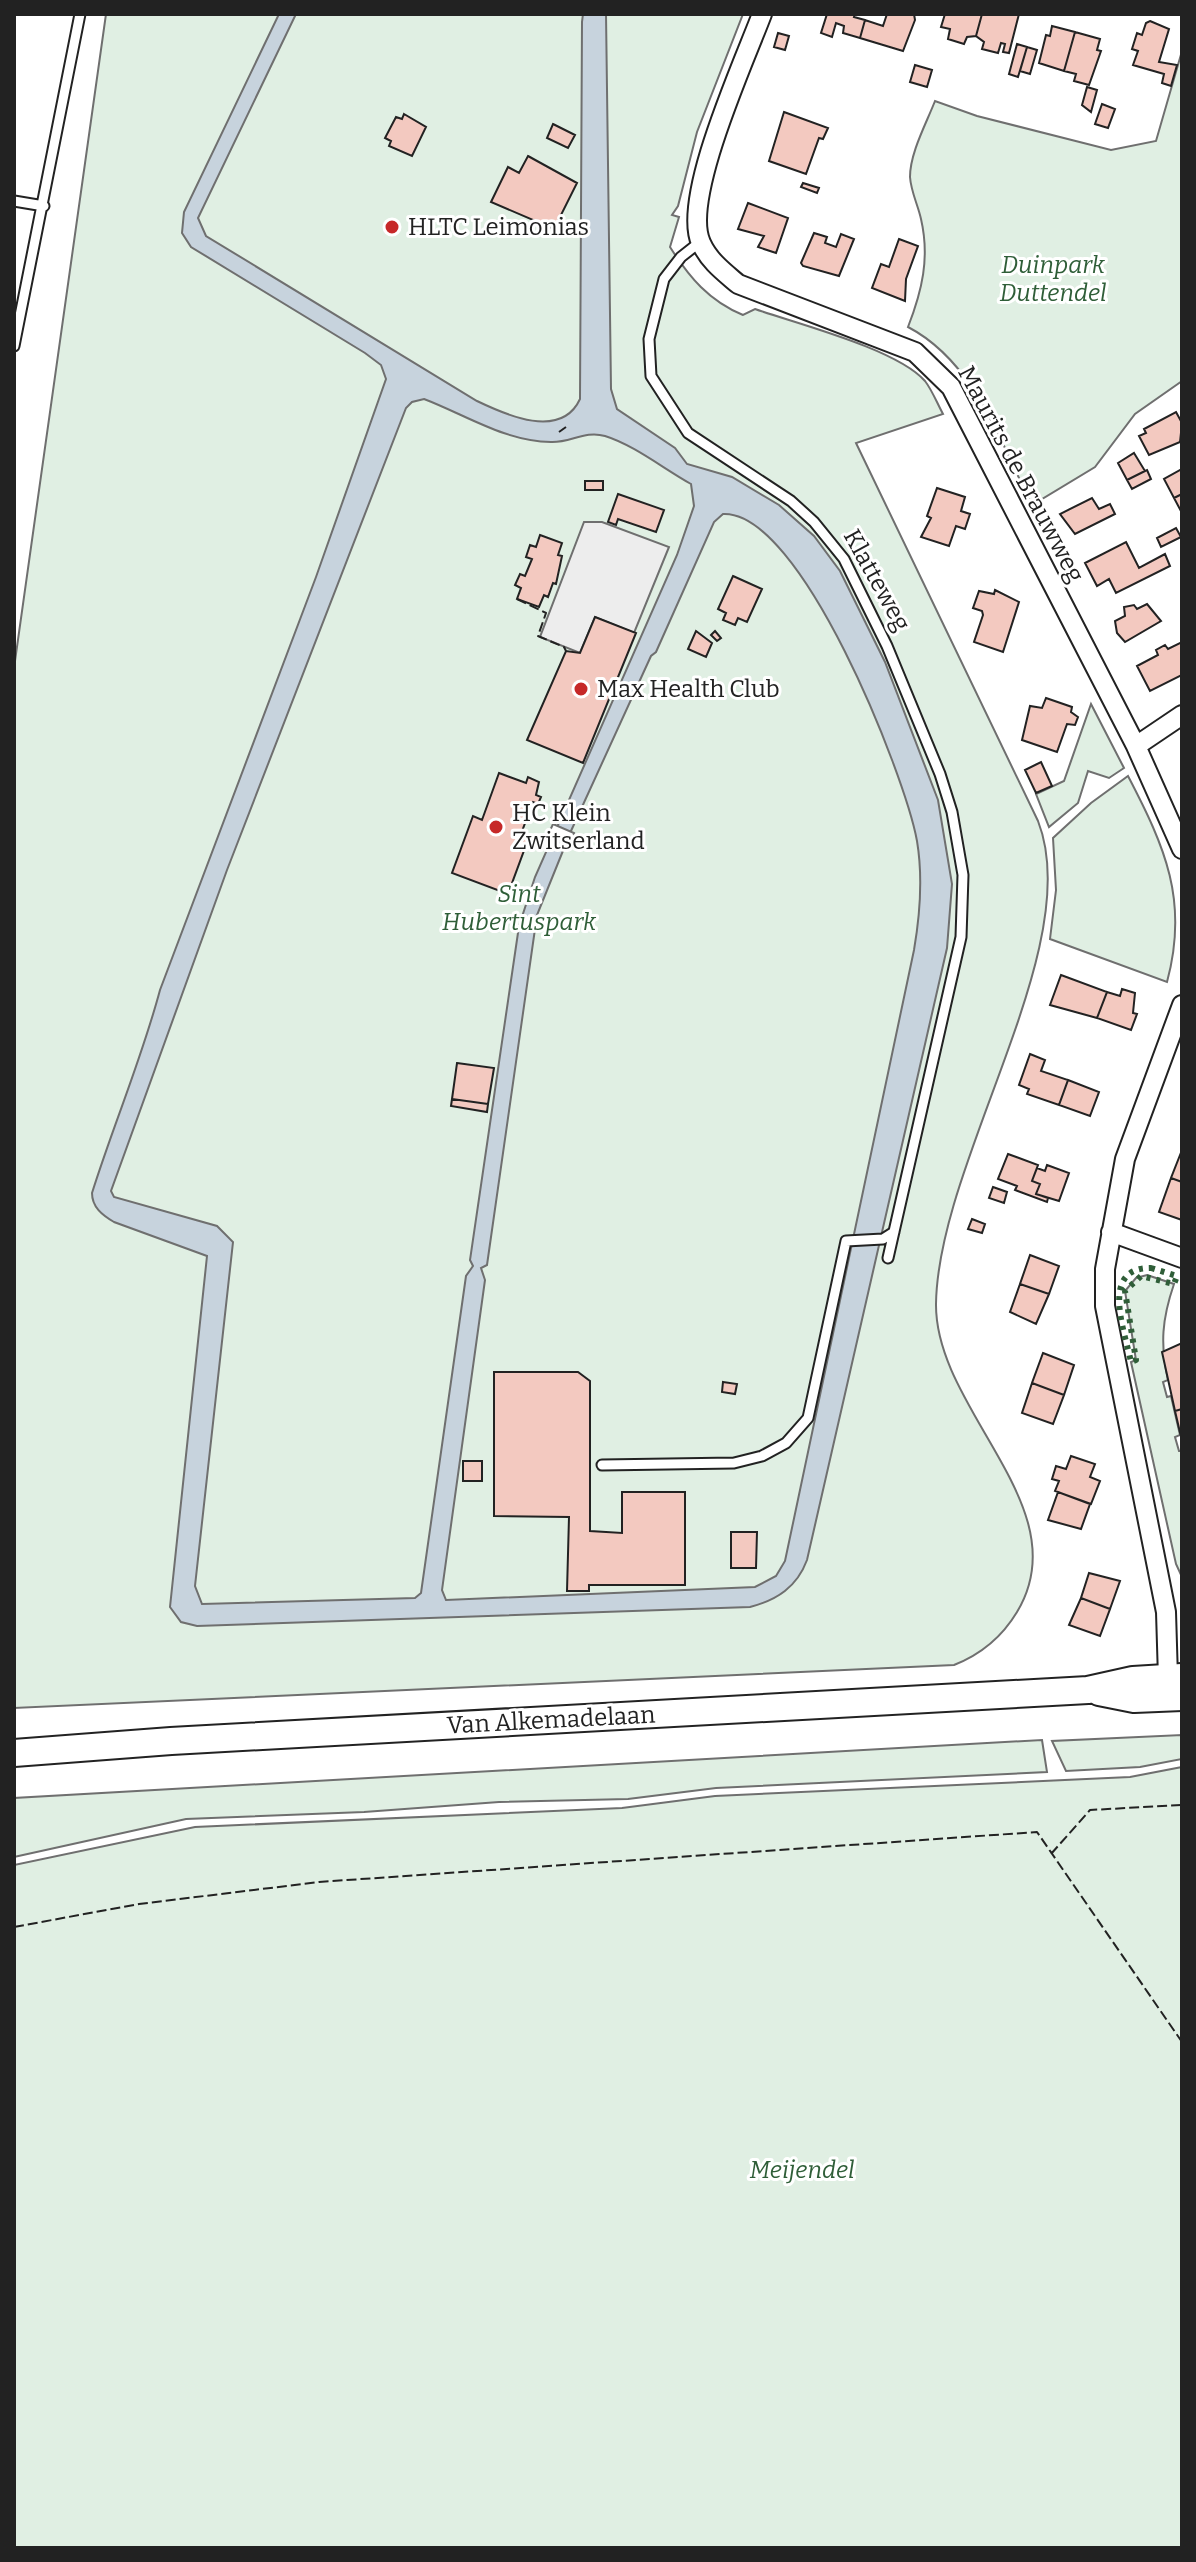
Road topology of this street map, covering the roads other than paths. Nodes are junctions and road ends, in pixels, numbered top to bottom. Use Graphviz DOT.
graph roads {
  1 [pos="80,14"];
  2 [pos="762,14"];
  3 [pos="14,201"];
  4 [pos="44,206"];
  5 [pos="700,242"];
  6 [pos="14,346"];
  7 [pos="1182,715"];
  8 [pos="1136,746"];
  9 [pos="1182,849"];
  10 [pos="1181,1011"];
  11 [pos="894,1232"];
  12 [pos="1111,1232"];
  13 [pos="888,1258"];
  14 [pos="1182,1258"];
  15 [pos="602,1465"];
  16 [pos="1174,1611"];
  17 [pos="1177,1684"];
  18 [pos="14,1753"];
  1 -- 4 [label="lane"];
  2 -- 5 [label="street"];
  3 -- 4 [label="lane"];
  4 -- 6 [label="lane"];
  5 -- 8 [label="street, Maurits de Brauwweg"];
  5 -- 11 [label="lane, Klatteweg"];
  7 -- 8 [label="street"];
  8 -- 9 [label="street, Maurits de Brauwweg"];
  10 -- 12 [label="street"];
  11 -- 13 [label="lane, Klatteweg"];
  11 -- 15 [label="lane"];
  12 -- 14 [label="street"];
  12 -- 16 [label="street"];
  16 -- 17 [label="street"];
  17 -- 18 [label="main road, Van Alkemadelaan"];
}
